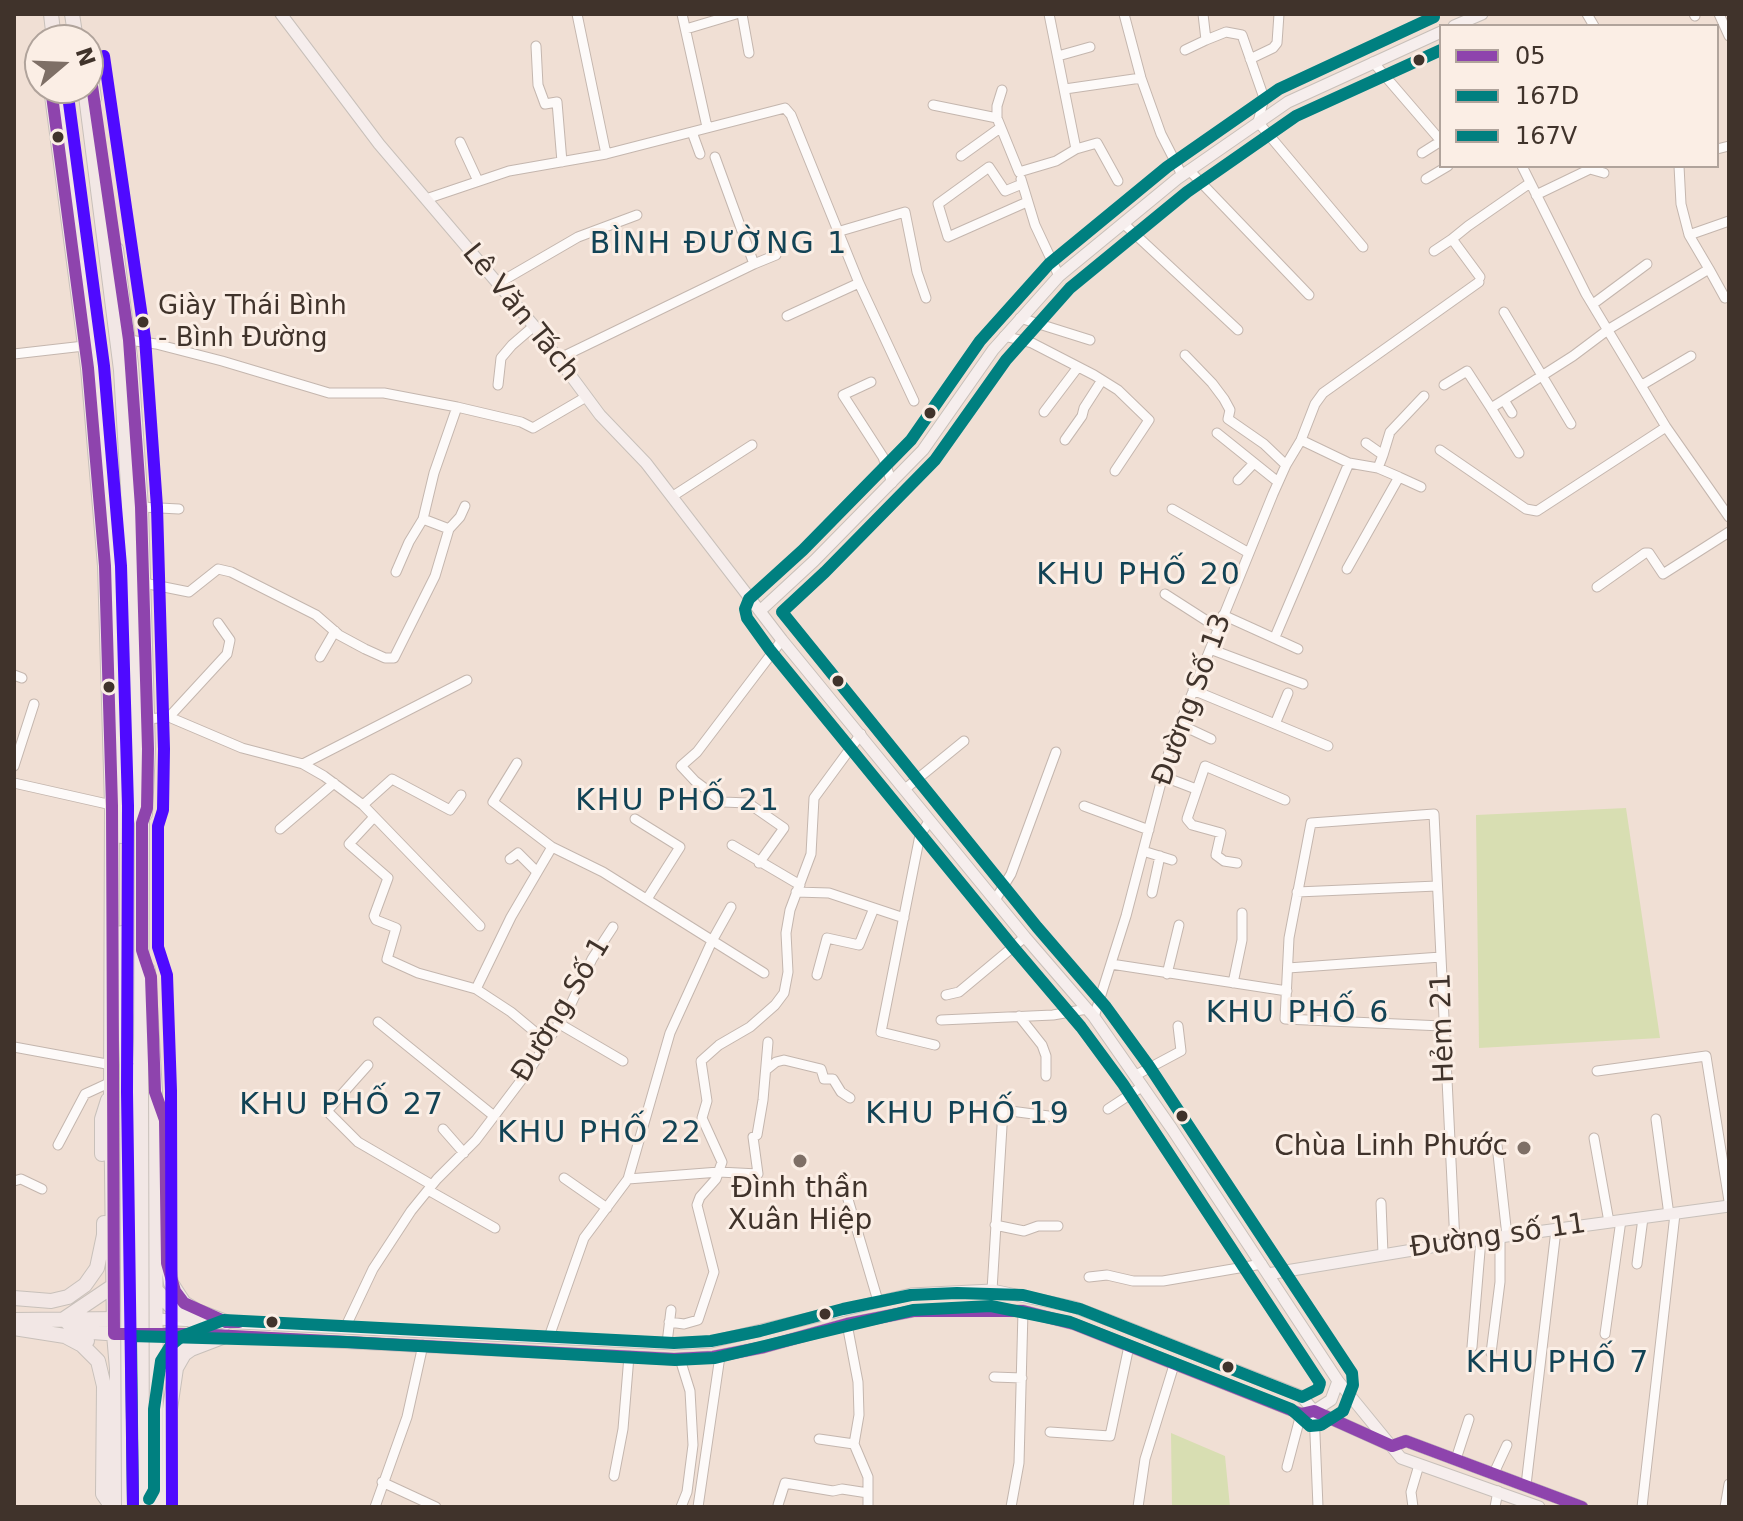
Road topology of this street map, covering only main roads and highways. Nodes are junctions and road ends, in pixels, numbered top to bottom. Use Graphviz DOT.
graph roads {
  1 [pos="281,14"];
  2 [pos="1482,14"];
  3 [pos="1459,24"];
  4 [pos="1439,33"];
  5 [pos="53,104"];
  6 [pos="63,104"];
  7 [pos="87,104"];
  8 [pos="94,104"];
  9 [pos="123,341"];
  10 [pos="90,345"];
  11 [pos="761,610"];
  12 [pos="117,807"];
  13 [pos="142,823"];
  14 [pos="112,883"];
  15 [pos="121,903"];
  16 [pos="142,950"];
  17 [pos="122,959"];
  18 [pos="112,973"];
  19 [pos="126,1064"];
  20 [pos="111,1087"];
  21 [pos="155,1092"];
  22 [pos="1729,1204"];
  23 [pos="1265,1269"];
  24 [pos="113,1286"];
  25 [pos="155,1288"];
  26 [pos="14,1298"];
  27 [pos="19,1318"];
  28 [pos="64,1319"];
  29 [pos="114,1326"];
  30 [pos="156,1326"];
  31 [pos="14,1328"];
  32 [pos="194,1328"];
  33 [pos="225,1329"];
  34 [pos="117,1369"];
  35 [pos="157,1369"];
  36 [pos="1338,1381"];
  37 [pos="1314,1411"];
  38 [pos="1392,1446"];
  39 [pos="114,1507"];
  40 [pos="129,1507"];
  41 [pos="142,1507"];
  42 [pos="156,1507"];
  43 [pos="163,1507"];
  44 [pos="1539,1507"];
  45 [pos="1582,1507"];
  1 -- 11 [label="main road, Lê Văn Tách"];
  2 -- 3 [label="main road"];
  4 -- 11 [label="main road"];
  5 -- 10 [label="highway"];
  6 -- 10 [label="highway"];
  7 -- 9 [label="highway"];
  8 -- 9 [label="highway"];
  9 -- 10 [label="highway"];
  9 -- 13 [label="highway"];
  9 -- 13 [label="highway"];
  10 -- 12 [label="highway"];
  11 -- 23 [label="main road, Lê Văn Tách"];
  12 -- 14 [label="highway"];
  12 -- 15 [label="highway"];
  13 -- 16 [label="highway"];
  14 -- 15 [label="highway"];
  14 -- 18 [label="highway"];
  15 -- 17 [label="highway"];
  16 -- 19 [label="highway"];
  16 -- 21 [label="highway"];
  17 -- 18 [label="highway"];
  17 -- 19 [label="highway"];
  18 -- 19 [label="highway"];
  19 -- 20 [label="highway"];
  19 -- 40 [label="highway, bridge"];
  19 -- 41 [label="highway, bridge"];
  20 -- 24 [label="highway"];
  20 -- 26 [label="highway"];
  21 -- 25 [label="highway"];
  21 -- 33 [label="highway"];
  22 -- 23 [label="main road, Đường số 11"];
  23 -- 36 [label="main road, Lê Văn Tách"];
  24 -- 25 [label="highway"];
  24 -- 28 [label="highway"];
  24 -- 29 [label="highway"];
  25 -- 30 [label="highway"];
  25 -- 32 [label="highway"];
  27 -- 28 [label="highway"];
  28 -- 29 [label="highway"];
  28 -- 34 [label="highway"];
  29 -- 30 [label="highway"];
  29 -- 34 [label="highway"];
  30 -- 32 [label="main road"];
  30 -- 35 [label="highway"];
  31 -- 39 [label="highway"];
  32 -- 33 [label="main road"];
  32 -- 35 [label="highway"];
  33 -- 37 [label="main road"];
  33 -- 37 [label="main road"];
  33 -- 43 [label="highway"];
  34 -- 35 [label="highway"];
  34 -- 39 [label="highway"];
  35 -- 42 [label="highway"];
  36 -- 37 [label="main road"];
  36 -- 38 [label="main road, Lê Văn Tách"];
  37 -- 38 [label="main road"];
  38 -- 44 [label="main road"];
  38 -- 45 [label="main road"];
}
